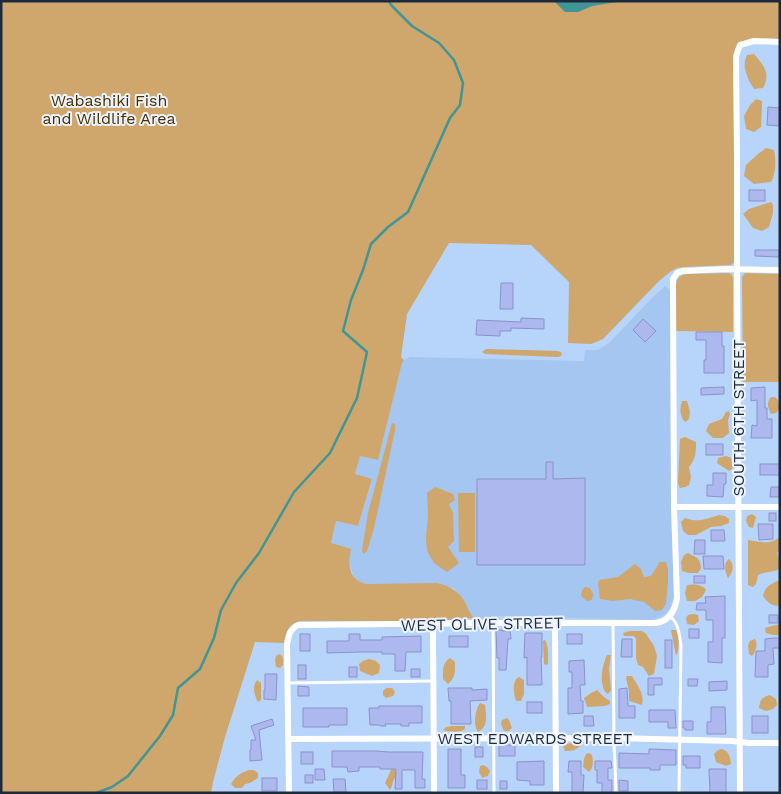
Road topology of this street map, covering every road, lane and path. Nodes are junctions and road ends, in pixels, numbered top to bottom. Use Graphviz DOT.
graph roads {
  1 [pos="780,42"];
  2 [pos="737,269"];
  3 [pos="780,270"];
  4 [pos="780,506"];
  5 [pos="674,507"];
  6 [pos="738,507"];
  7 [pos="670,616"];
  8 [pos="493,623"];
  9 [pos="556,623"];
  10 [pos="613,623"];
  11 [pos="433,624"];
  12 [pos="433,681"];
  13 [pos="288,684"];
  14 [pos="434,738"];
  15 [pos="494,738"];
  16 [pos="556,738"];
  17 [pos="614,738"];
  18 [pos="289,739"];
  19 [pos="680,739"];
  20 [pos="740,742"];
  21 [pos="780,742"];
  22 [pos="289,793"];
  23 [pos="434,793"];
  24 [pos="494,793"];
  25 [pos="556,793"];
  26 [pos="616,793"];
  27 [pos="679,793"];
  28 [pos="740,793"];
  1 -- 2 [label="street, SOUTH 6TH STREET"];
  2 -- 3 [label="street"];
  2 -- 5 [label="street"];
  2 -- 6 [label="street, SOUTH 6TH STREET"];
  4 -- 6 [label="street"];
  5 -- 6 [label="street"];
  5 -- 7 [label="street"];
  6 -- 20 [label="street, SOUTH 6TH STREET"];
  7 -- 10 [label="street, WEST OLIVE STREET"];
  7 -- 19 [label="lane"];
  8 -- 9 [label="street, WEST OLIVE STREET"];
  8 -- 11 [label="street, WEST OLIVE STREET"];
  8 -- 15 [label="lane"];
  9 -- 10 [label="street, WEST OLIVE STREET"];
  9 -- 16 [label="street"];
  10 -- 17 [label="lane"];
  11 -- 12 [label="street"];
  11 -- 13 [label="street, WEST OLIVE STREET"];
  12 -- 13 [label="lane"];
  12 -- 14 [label="street"];
  13 -- 18 [label="street"];
  14 -- 15 [label="street, WEST EDWARDS STREET"];
  14 -- 18 [label="street, WEST EDWARDS STREET"];
  14 -- 23 [label="street"];
  15 -- 16 [label="street, WEST EDWARDS STREET"];
  15 -- 24 [label="lane"];
  16 -- 17 [label="street, WEST EDWARDS STREET"];
  16 -- 25 [label="street"];
  17 -- 19 [label="street, WEST EDWARDS STREET"];
  17 -- 26 [label="lane"];
  18 -- 22 [label="street"];
  19 -- 20 [label="street, WEST EDWARDS STREET"];
  19 -- 27 [label="lane"];
  20 -- 21 [label="street, WEST EDWARDS STREET"];
  20 -- 28 [label="street, SOUTH 6TH STREET"];
}
